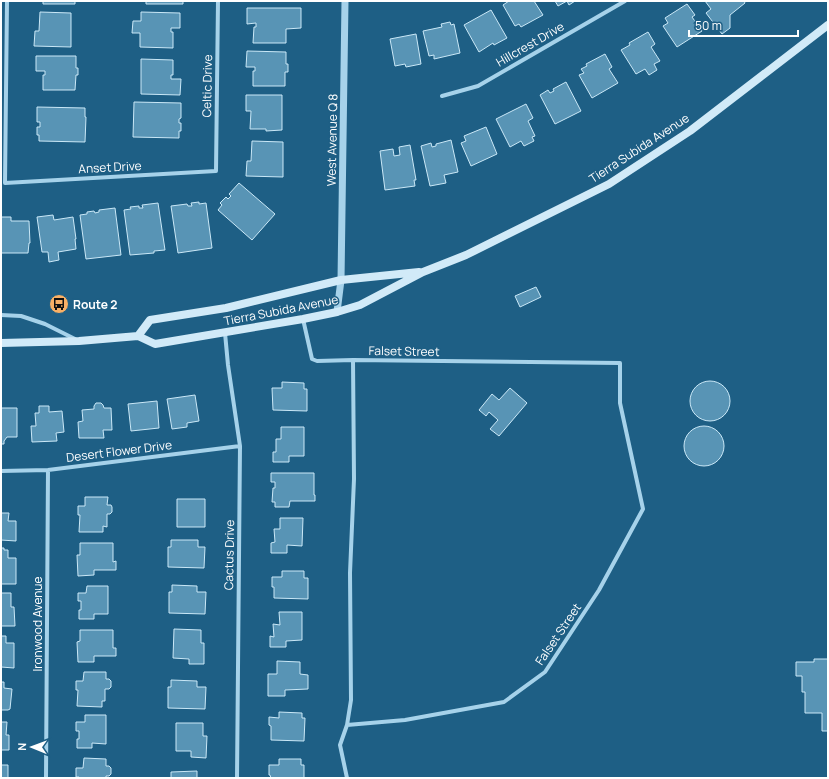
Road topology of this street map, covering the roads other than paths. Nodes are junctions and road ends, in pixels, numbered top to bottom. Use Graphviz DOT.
graph roads {
  1 [pos="7,1"];
  2 [pos="218,1"];
  3 [pos="345,1"];
  4 [pos="625,1"];
  5 [pos="828,25"];
  6 [pos="442,96"];
  7 [pos="216,171"];
  8 [pos="423,272"];
  9 [pos="341,280"];
  10 [pos="337,312"];
  11 [pos="1,315"];
  12 [pos="303,318"];
  13 [pos="225,333"];
  14 [pos="138,336"];
  15 [pos="79,341"];
  16 [pos="1,343"];
  17 [pos="353,360"];
  18 [pos="240,446"];
  19 [pos="48,470"];
  20 [pos="1,471"];
  21 [pos="346,725"];
  22 [pos="46,778"];
  23 [pos="237,778"];
  24 [pos="347,778"];
  1 -- 7 [label="street, Anset Drive"];
  2 -- 7 [label="street, Celtic Drive"];
  3 -- 9 [label="street, West Avenue Q 8"];
  4 -- 6 [label="street, Hillcrest Drive"];
  5 -- 8 [label="main road, Tierra Subida Avenue"];
  8 -- 9 [label="main road, Tierra Subida Avenue"];
  8 -- 10 [label="main road, Tierra Subida Avenue"];
  9 -- 10 [label="street, West Avenue Q 8"];
  9 -- 14 [label="main road, Tierra Subida Avenue"];
  10 -- 12 [label="main road, Tierra Subida Avenue"];
  11 -- 15 [label="street"];
  12 -- 13 [label="main road, Tierra Subida Avenue"];
  12 -- 17 [label="street"];
  13 -- 14 [label="main road, Tierra Subida Avenue"];
  13 -- 18 [label="street, Cactus Drive"];
  14 -- 15 [label="main road, Tierra Subida Avenue"];
  15 -- 16 [label="main road, Tierra Subida Avenue"];
  17 -- 21 [label="street, Falset Street"];
  17 -- 21 [label="street, Falset Street"];
  18 -- 19 [label="street, Desert Flower Drive"];
  18 -- 23 [label="street, Cactus Drive"];
  19 -- 20 [label="street, Desert Flower Drive"];
  19 -- 22 [label="street, Ironwood Avenue"];
  21 -- 24 [label="street"];
}
